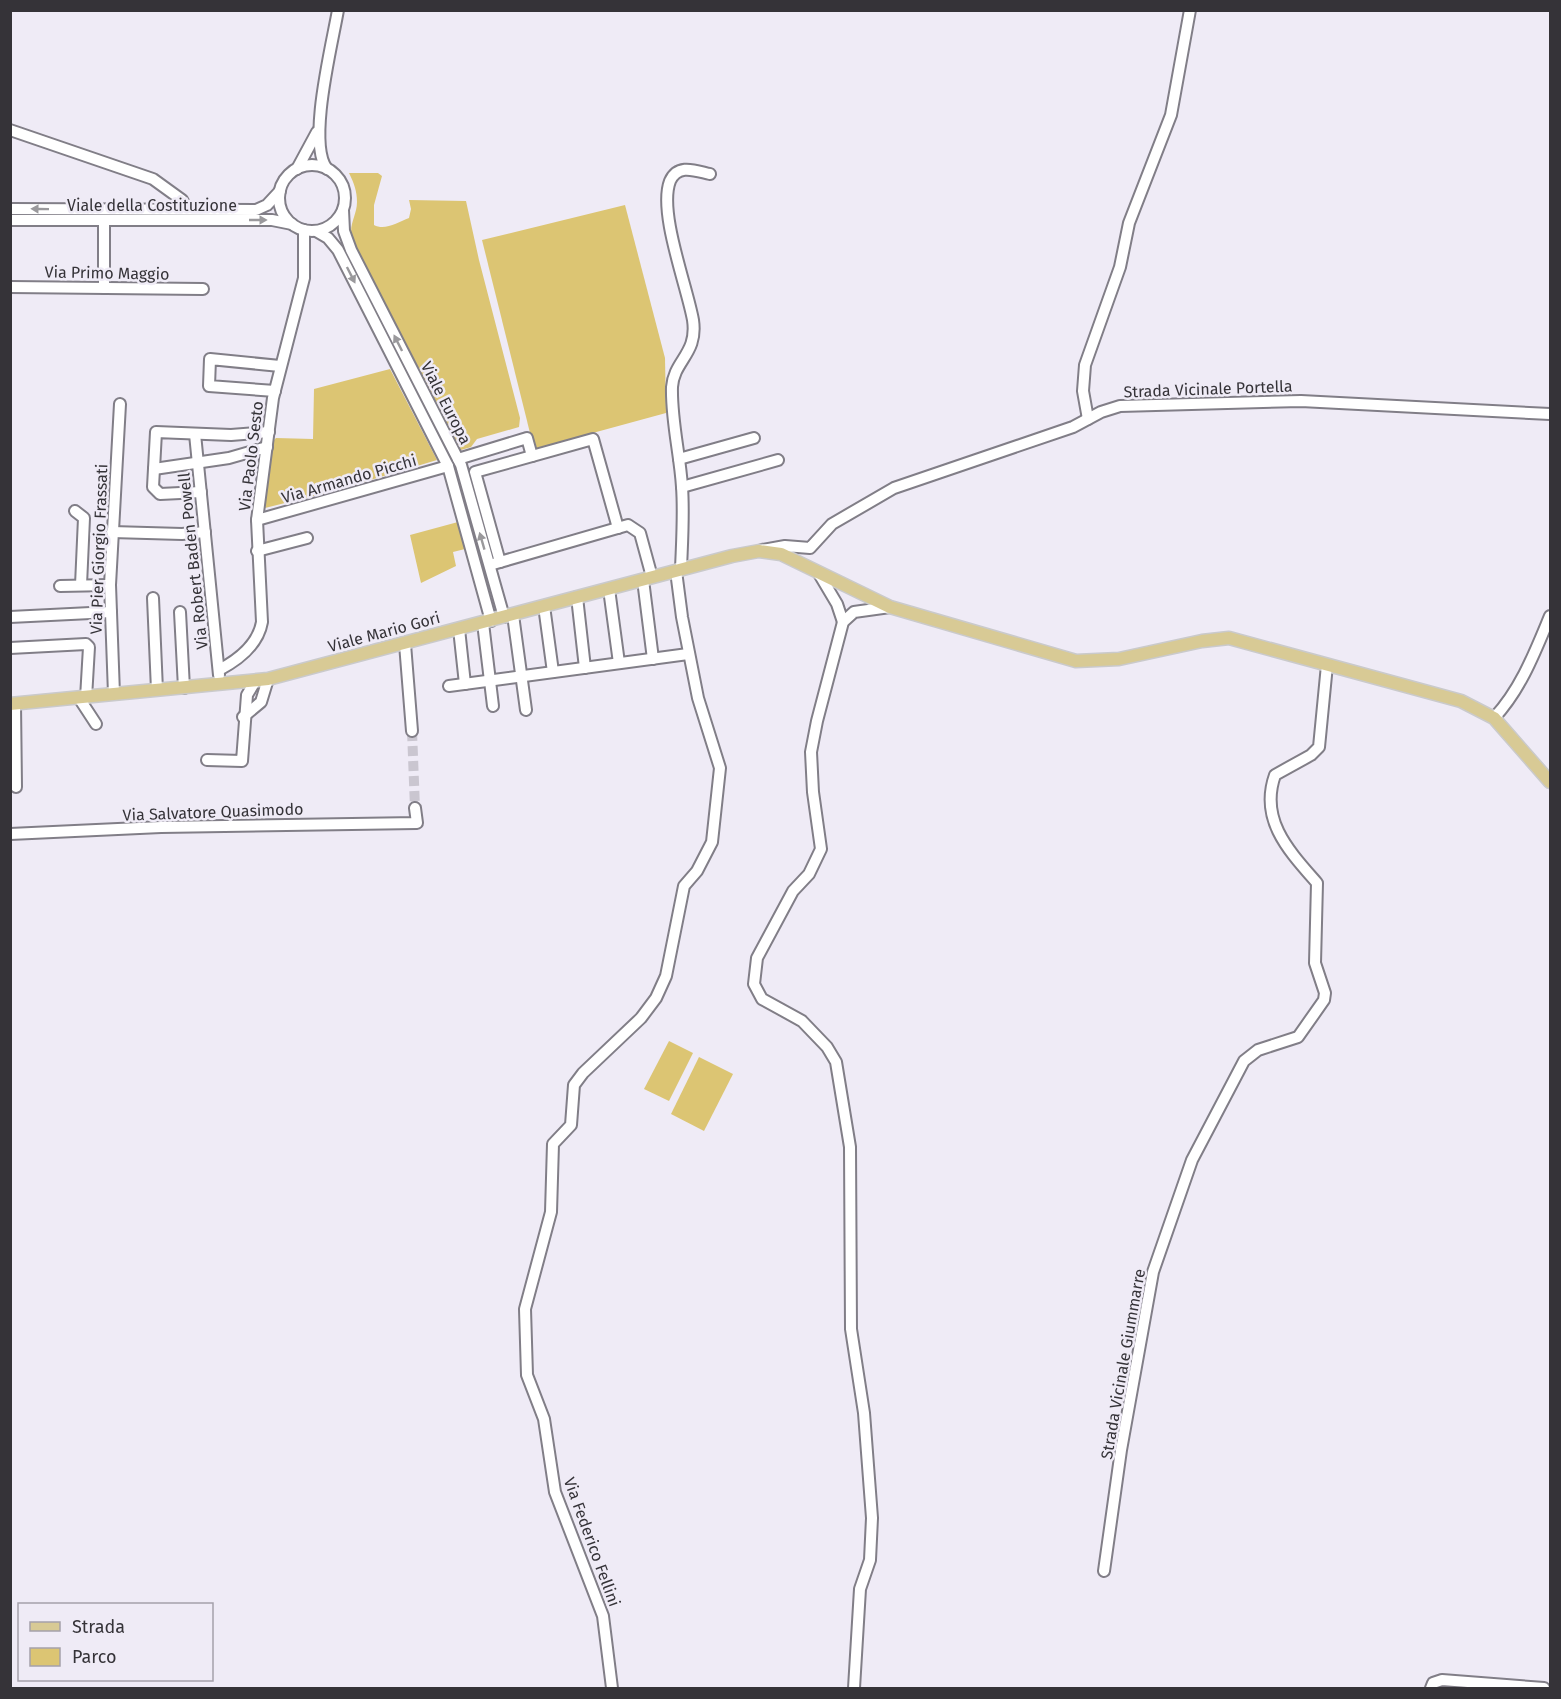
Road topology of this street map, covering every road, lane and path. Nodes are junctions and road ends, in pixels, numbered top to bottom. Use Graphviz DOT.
graph roads {
  1 [pos="338,10"];
  2 [pos="1190,10"];
  3 [pos="318,129"];
  4 [pos="10,130"];
  5 [pos="297,169"];
  6 [pos="327,169"];
  7 [pos="710,174"];
  8 [pos="280,191"];
  9 [pos="10,209"];
  10 [pos="187,209"];
  11 [pos="343,210"];
  12 [pos="10,220"];
  13 [pos="105,220"];
  14 [pos="292,224"];
  15 [pos="310,230"];
  16 [pos="10,287"];
  17 [pos="104,288"];
  18 [pos="203,289"];
  19 [pos="280,366"];
  20 [pos="275,391"];
  21 [pos="120,404"];
  22 [pos="1551,414"];
  23 [pos="1088,419"];
  24 [pos="269,432"];
  25 [pos="195,434"];
  26 [pos="754,438"];
  27 [pos="267,447"];
  28 [pos="532,456"];
  29 [pos="679,459"];
  30 [pos="778,460"];
  31 [pos="453,462"];
  32 [pos="198,463"];
  33 [pos="154,469"];
  34 [pos="682,487"];
  35 [pos="201,492"];
  36 [pos="75,511"];
  37 [pos="257,520"];
  38 [pos="618,528"];
  39 [pos="112,532"];
  40 [pos="205,532"];
  41 [pos="307,538"];
  42 [pos="257,551"];
  43 [pos="759,551"];
  44 [pos="495,564"];
  45 [pos="679,570"];
  46 [pos="818,572"];
  47 [pos="647,578"];
  48 [pos="81,585"];
  49 [pos="110,585"];
  50 [pos="60,586"];
  51 [pos="609,589"];
  52 [pos="577,597"];
  53 [pos="153,598"];
  54 [pos="544,606"];
  55 [pos="890,607"];
  56 [pos="111,612"];
  57 [pos="180,612"];
  58 [pos="508,616"];
  59 [pos="1551,616"];
  60 [pos="10,617"];
  61 [pos="487,622"];
  62 [pos="843,622"];
  63 [pos="459,629"];
  64 [pos="405,644"];
  65 [pos="10,648"];
  66 [pos="688,654"];
  67 [pos="653,659"];
  68 [pos="619,663"];
  69 [pos="1327,665"];
  70 [pos="585,668"];
  71 [pos="219,670"];
  72 [pos="553,672"];
  73 [pos="521,676"];
  74 [pos="255,681"];
  75 [pos="490,681"];
  76 [pos="224,683"];
  77 [pos="465,684"];
  78 [pos="449,686"];
  79 [pos="184,688"];
  80 [pos="157,690"];
  81 [pos="114,694"];
  82 [pos="83,698"];
  83 [pos="13,704"];
  84 [pos="255,706"];
  85 [pos="493,706"];
  86 [pos="526,710"];
  87 [pos="243,717"];
  88 [pos="1494,718"];
  89 [pos="96,723"];
  90 [pos="412,731"];
  91 [pos="207,760"];
  92 [pos="1551,782"];
  93 [pos="16,787"];
  94 [pos="415,807"];
  95 [pos="15,834"];
  96 [pos="10,845"];
  97 [pos="1104,1571"];
  98 [pos="612,1689"];
  99 [pos="854,1689"];
  100 [pos="1431,1689"];
  101 [pos="1544,1689"];
  1 -- 3 [label="street"];
  2 -- 23 [label="street"];
  3 -- 5 [label="street"];
  3 -- 6 [label="street"];
  4 -- 10 [label="street"];
  5 -- 6 [label="street"];
  5 -- 8 [label="street"];
  6 -- 11 [label="street"];
  7 -- 29 [label="street, Via Federico Fellini"];
  8 -- 10 [label="street, Viale della Costituzione"];
  8 -- 14 [label="street"];
  10 -- 9 [label="street, Viale della Costituzione, one-way"];
  11 -- 15 [label="street"];
  31 -- 11 [label="street, Viale Europa, one-way"];
  12 -- 13 [label="street, Viale della Costituzione"];
  13 -- 14 [label="street, Viale della Costituzione, one-way"];
  13 -- 17 [label="street"];
  14 -- 15 [label="street"];
  15 -- 19 [label="street, Via Paolo Sesto"];
  15 -- 31 [label="street, Viale Europa, one-way"];
  16 -- 17 [label="street, Via Primo Maggio"];
  17 -- 18 [label="street, Via Primo Maggio"];
  19 -- 20 [label="street, Via Paolo Sesto"];
  19 -- 20 [label="street"];
  20 -- 24 [label="street, Via Paolo Sesto"];
  21 -- 39 [label="street, Via Pier Giorgio Frassati"];
  22 -- 23 [label="street, Strada Vicinale Portella"];
  23 -- 43 [label="street, Strada Vicinale Portella"];
  24 -- 25 [label="street"];
  24 -- 27 [label="street, Via Paolo Sesto"];
  25 -- 32 [label="street, Via Robert Baden Powell"];
  25 -- 33 [label="street"];
  26 -- 29 [label="street"];
  27 -- 32 [label="street"];
  27 -- 37 [label="street, Via Paolo Sesto"];
  28 -- 31 [label="street, Via Armando Picchi"];
  28 -- 38 [label="street"];
  28 -- 44 [label="street"];
  29 -- 34 [label="street, Via Federico Fellini"];
  30 -- 34 [label="street"];
  31 -- 37 [label="street, Via Armando Picchi"];
  44 -- 31 [label="street, Viale Europa, one-way"];
  31 -- 61 [label="street, Viale Europa"];
  32 -- 33 [label="street"];
  32 -- 35 [label="street, Via Robert Baden Powell"];
  33 -- 35 [label="street"];
  34 -- 45 [label="street, Via Federico Fellini"];
  35 -- 40 [label="street, Via Robert Baden Powell"];
  36 -- 48 [label="street"];
  37 -- 42 [label="street, Via Paolo Sesto"];
  38 -- 44 [label="street"];
  38 -- 47 [label="street"];
  39 -- 40 [label="street"];
  39 -- 49 [label="street, Via Pier Giorgio Frassati"];
  40 -- 71 [label="street, Via Robert Baden Powell"];
  41 -- 42 [label="street"];
  42 -- 71 [label="street, Via Paolo Sesto"];
  43 -- 45 [label="main road, Viale Mario Gori"];
  43 -- 46 [label="main road"];
  44 -- 58 [label="street, Viale Europa"];
  45 -- 47 [label="main road, Viale Mario Gori"];
  45 -- 66 [label="street, Via Federico Fellini"];
  46 -- 55 [label="main road"];
  46 -- 62 [label="street"];
  47 -- 51 [label="main road, Viale Mario Gori"];
  47 -- 67 [label="street"];
  48 -- 49 [label="street"];
  48 -- 50 [label="street"];
  49 -- 56 [label="street, Via Pier Giorgio Frassati"];
  51 -- 52 [label="main road, Viale Mario Gori"];
  51 -- 68 [label="street"];
  52 -- 54 [label="main road, Viale Mario Gori"];
  52 -- 70 [label="street"];
  53 -- 80 [label="street"];
  54 -- 58 [label="main road, Viale Mario Gori"];
  54 -- 72 [label="street"];
  55 -- 62 [label="street"];
  55 -- 69 [label="main road"];
  56 -- 60 [label="street"];
  56 -- 81 [label="street, Via Pier Giorgio Frassati"];
  57 -- 79 [label="street"];
  58 -- 61 [label="main road, Viale Mario Gori"];
  58 -- 73 [label="street, Viale Europa"];
  59 -- 88 [label="street"];
  61 -- 63 [label="main road, Viale Mario Gori"];
  61 -- 75 [label="street, Viale Europa"];
  62 -- 99 [label="street"];
  63 -- 64 [label="main road, Viale Mario Gori"];
  63 -- 77 [label="street"];
  64 -- 74 [label="main road, Viale Mario Gori"];
  64 -- 90 [label="street"];
  65 -- 82 [label="street"];
  66 -- 67 [label="street"];
  66 -- 98 [label="street, Via Federico Fellini"];
  67 -- 68 [label="street"];
  68 -- 70 [label="street"];
  69 -- 88 [label="main road"];
  69 -- 97 [label="street, Strada Vicinale Giummarre"];
  70 -- 72 [label="street"];
  71 -- 76 [label="street, Via Robert Baden Powell"];
  72 -- 73 [label="street"];
  73 -- 75 [label="street"];
  73 -- 86 [label="street, Viale Europa"];
  74 -- 76 [label="main road, Viale Mario Gori"];
  74 -- 84 [label="street"];
  74 -- 84 [label="street"];
  74 -- 87 [label="street"];
  75 -- 77 [label="street"];
  75 -- 85 [label="street, Viale Europa"];
  76 -- 79 [label="main road, Viale Mario Gori"];
  76 -- 87 [label="street"];
  77 -- 78 [label="street"];
  79 -- 80 [label="main road, Viale Mario Gori"];
  80 -- 81 [label="main road, Viale Mario Gori"];
  81 -- 82 [label="main road, Viale Mario Gori"];
  82 -- 83 [label="main road, Viale Mario Gori"];
  82 -- 89 [label="street"];
  83 -- 93 [label="street"];
  84 -- 87 [label="street"];
  87 -- 91 [label="street"];
  88 -- 92 [label="main road"];
  94 -- 95 [label="street, Via Salvatore Quasimodo"];
  95 -- 96 [label="street"];
  100 -- 101 [label="street"];
}
